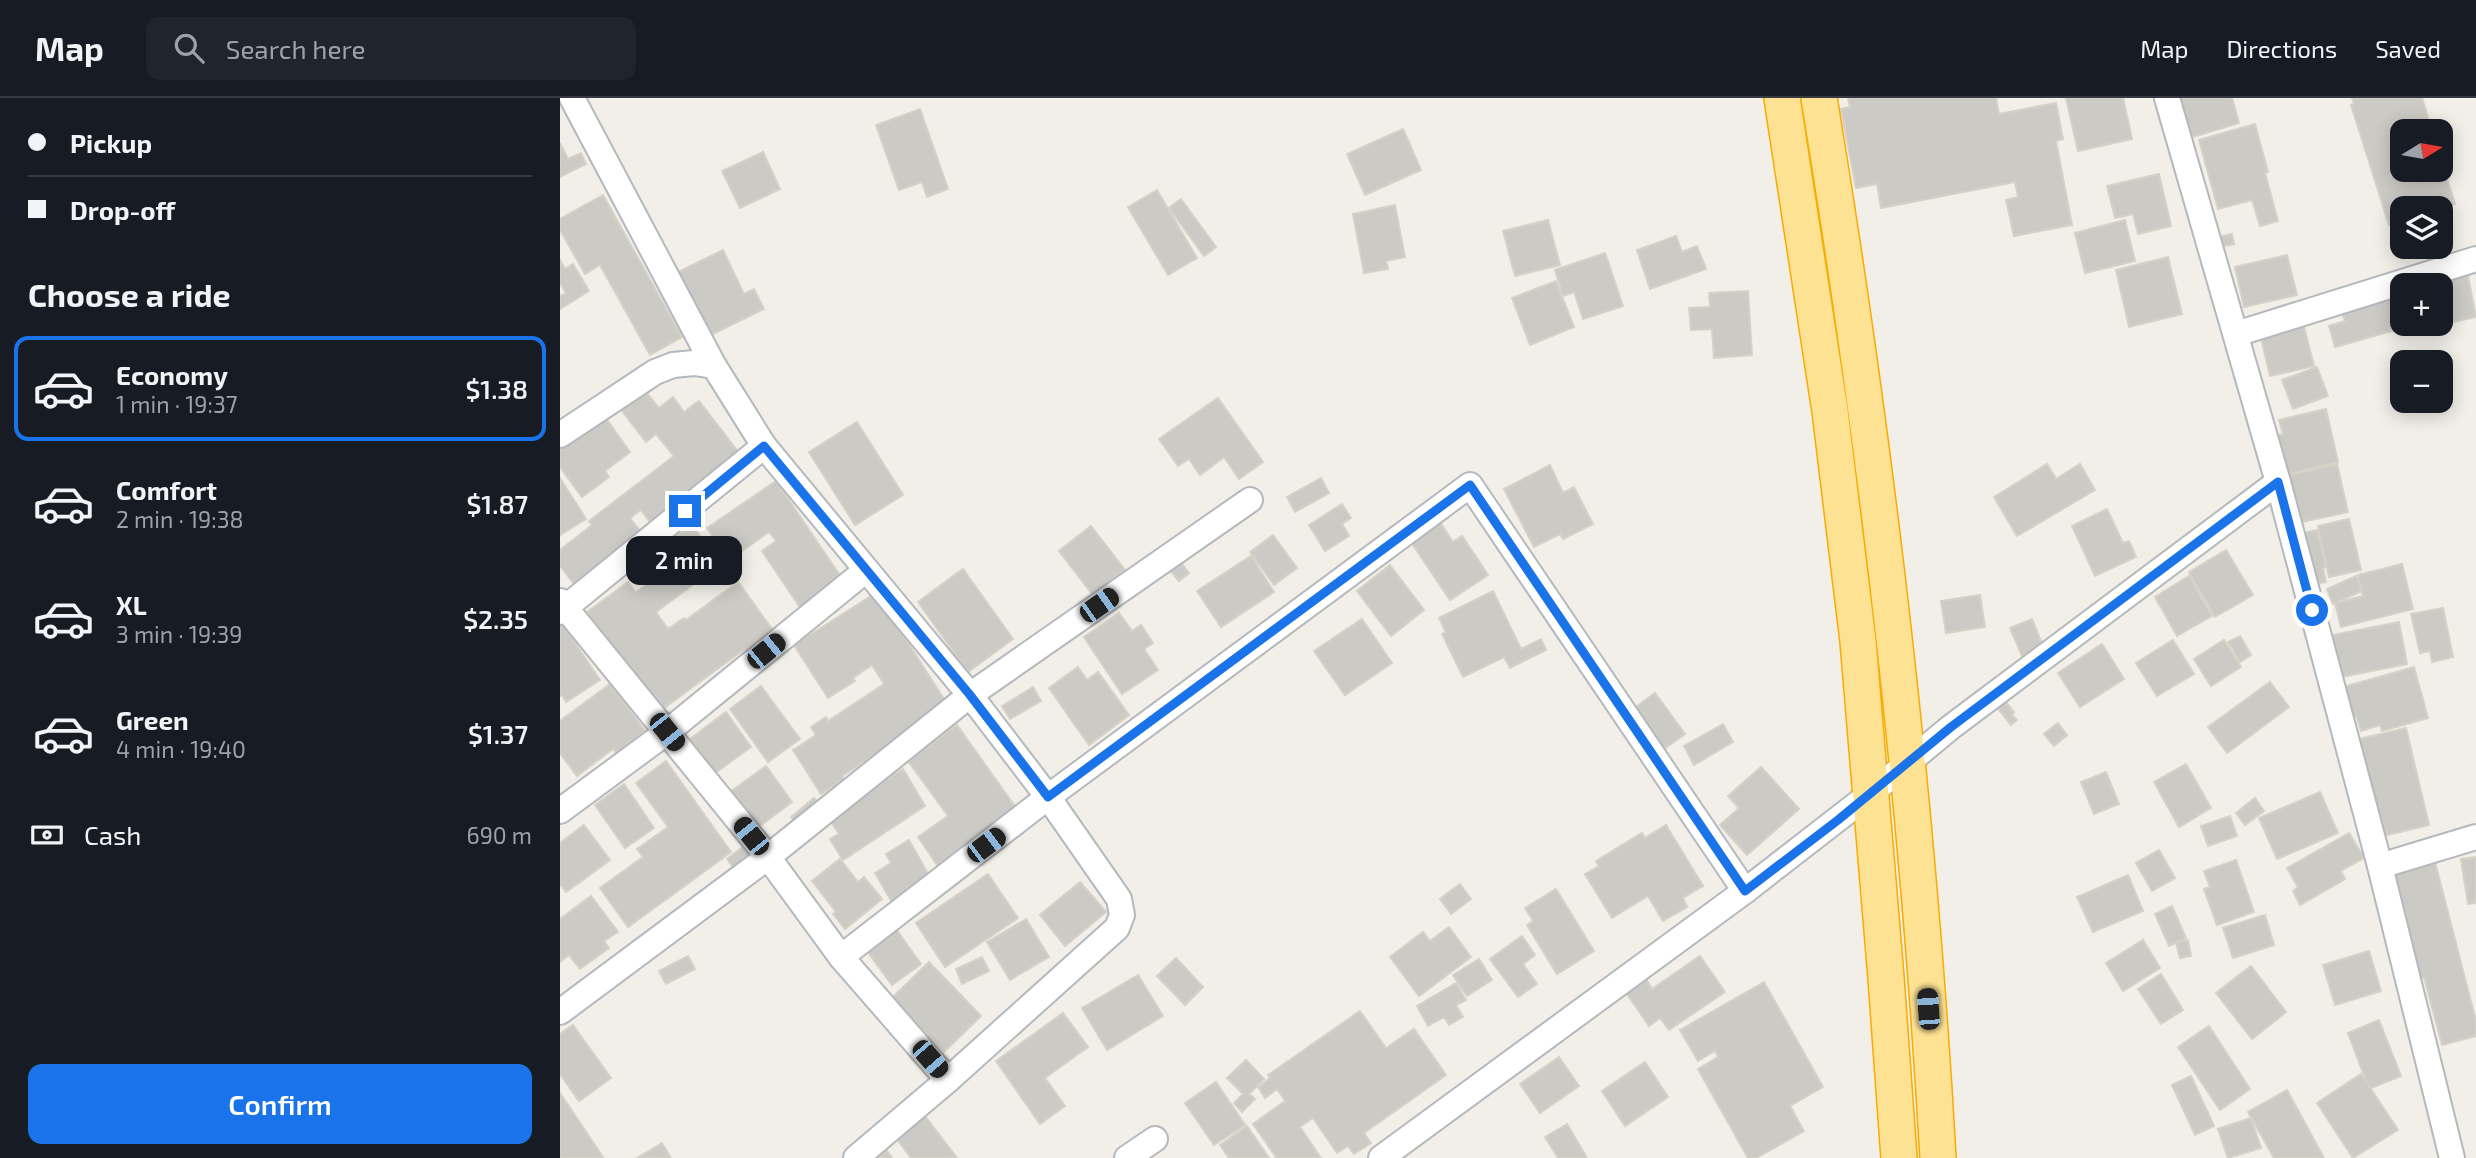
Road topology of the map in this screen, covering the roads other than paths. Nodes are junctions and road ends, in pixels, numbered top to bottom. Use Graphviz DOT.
graph roads {
  1 [pos="572,98"];
  2 [pos="1782,98"];
  3 [pos="1819,98"];
  4 [pos="2167,98"];
  5 [pos="2476,259"];
  6 [pos="2236,334"];
  7 [pos="714,366"];
  8 [pos="560,435"];
  9 [pos="764,446"];
  10 [pos="2278,482"];
  11 [pos="1250,500"];
  12 [pos="865,571"];
  13 [pos="562,607"];
  14 [pos="970,695"];
  15 [pos="667,732"];
  16 [pos="1908,762"];
  17 [pos="1870,794"];
  18 [pos="1048,797"];
  19 [pos="560,811"];
  20 [pos="2476,837"];
  21 [pos="768,857"];
  22 [pos="2380,866"];
  23 [pos="1745,891"];
  24 [pos="841,957"];
  25 [pos="560,1012"];
  26 [pos="948,1080"];
  27 [pos="1155,1139"];
  28 [pos="856,1158"];
  29 [pos="1127,1158"];
  30 [pos="1381,1158"];
  31 [pos="1899,1158"];
  32 [pos="1938,1158"];
  33 [pos="2452,1158"];
  1 -- 7 [label="street"];
  2 -- 17 [label="highway"];
  3 -- 16 [label="highway"];
  4 -- 6 [label="street"];
  5 -- 6 [label="street"];
  6 -- 10 [label="street"];
  7 -- 8 [label="street"];
  7 -- 9 [label="street"];
  9 -- 12 [label="street"];
  9 -- 13 [label="street"];
  10 -- 16 [label="street"];
  10 -- 22 [label="street"];
  11 -- 14 [label="street"];
  12 -- 14 [label="street"];
  12 -- 15 [label="street"];
  13 -- 15 [label="street"];
  14 -- 18 [label="street"];
  14 -- 21 [label="street"];
  15 -- 19 [label="street"];
  15 -- 21 [label="street"];
  16 -- 17 [label="street"];
  16 -- 32 [label="highway"];
  17 -- 23 [label="street"];
  17 -- 31 [label="highway"];
  18 -- 23 [label="street"];
  18 -- 24 [label="street"];
  18 -- 26 [label="street"];
  20 -- 22 [label="street"];
  21 -- 24 [label="street"];
  21 -- 25 [label="street"];
  22 -- 33 [label="street"];
  23 -- 30 [label="street"];
  24 -- 26 [label="street"];
  26 -- 28 [label="street"];
  27 -- 29 [label="street"];
}
